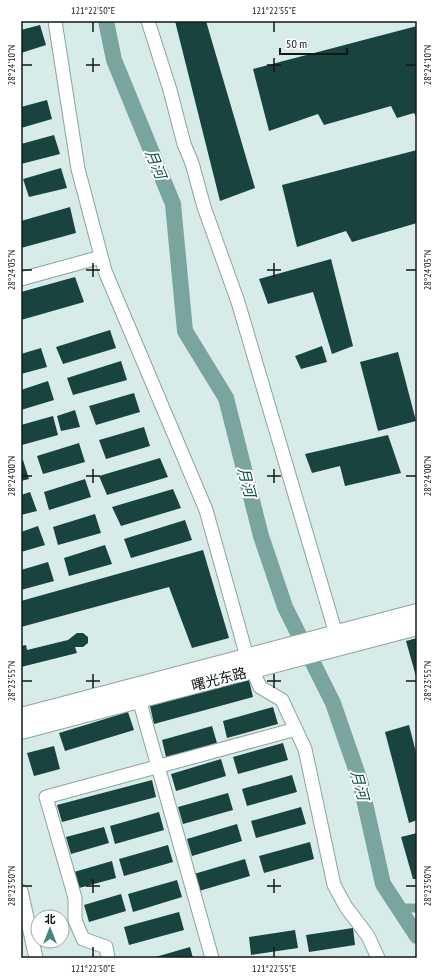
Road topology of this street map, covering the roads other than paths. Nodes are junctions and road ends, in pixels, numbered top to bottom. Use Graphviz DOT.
graph roads {
  1 [pos="55,21"];
  2 [pos="148,21"];
  3 [pos="101,257"];
  4 [pos="21,279"];
  5 [pos="417,612"];
  6 [pos="417,627"];
  7 [pos="336,634"];
  8 [pos="322,645"];
  9 [pos="250,664"];
  10 [pos="139,700"];
  11 [pos="21,716"];
  12 [pos="296,729"];
  13 [pos="21,731"];
  14 [pos="158,766"];
  15 [pos="21,891"];
  16 [pos="36,958"];
  17 [pos="108,958"];
  18 [pos="212,958"];
  19 [pos="378,958"];
  1 -- 3 [label="street"];
  2 -- 7 [label="street"];
  3 -- 4 [label="street"];
  3 -- 9 [label="street"];
  5 -- 7 [label="main road, 曙光东路"];
  6 -- 8 [label="main road, 曙光东路"];
  7 -- 8 [label="main road, 曙光东路"];
  8 -- 9 [label="main road, 曙光东路"];
  9 -- 10 [label="main road, 曙光东路"];
  9 -- 11 [label="main road, 曙光东路"];
  9 -- 12 [label="street"];
  10 -- 13 [label="main road, 曙光东路"];
  10 -- 14 [label="street"];
  12 -- 14 [label="street"];
  12 -- 19 [label="street"];
  14 -- 17 [label="street"];
  14 -- 18 [label="street"];
  15 -- 16 [label="street"];
}
